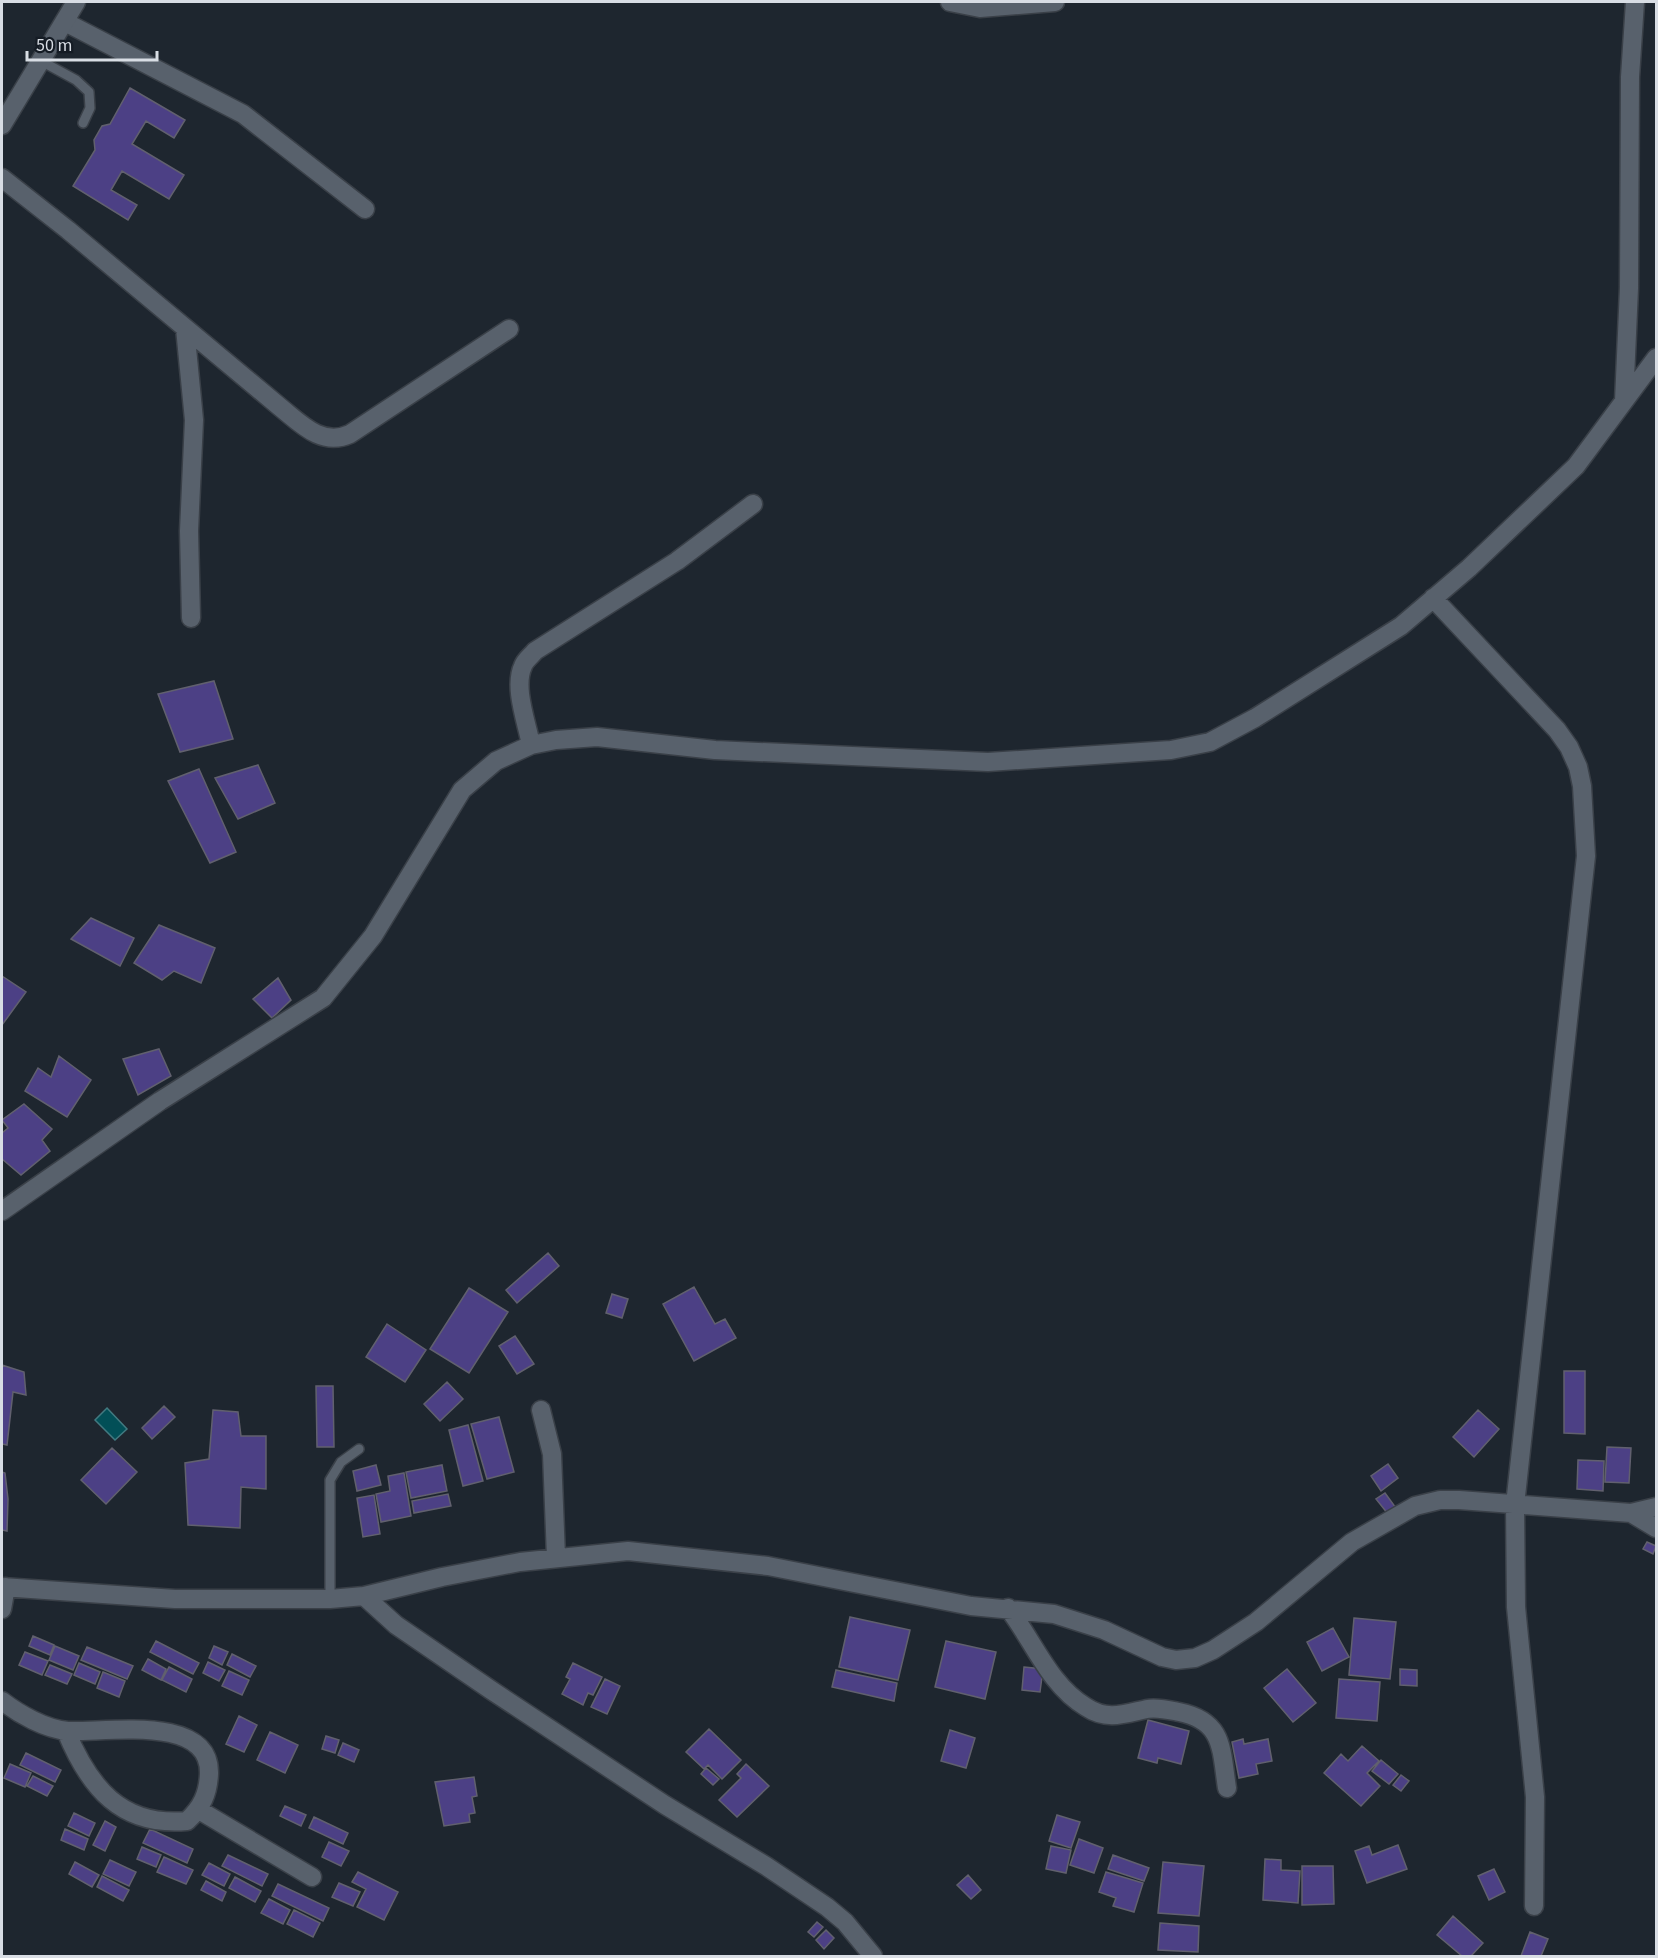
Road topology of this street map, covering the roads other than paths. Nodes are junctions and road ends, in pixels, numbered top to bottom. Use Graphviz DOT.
graph roads {
  1 [pos="76,2"];
  2 [pos="950,2"];
  3 [pos="1055,2"];
  4 [pos="1635,2"];
  5 [pos="65,22"];
  6 [pos="41,62"];
  7 [pos="83,123"];
  8 [pos="2,126"];
  9 [pos="2,177"];
  10 [pos="365,209"];
  11 [pos="184,328"];
  12 [pos="509,330"];
  13 [pos="1656,358"];
  14 [pos="1624,401"];
  15 [pos="753,504"];
  16 [pos="1433,598"];
  17 [pos="191,618"];
  18 [pos="531,745"];
  19 [pos="2,1211"];
  20 [pos="541,1410"];
  21 [pos="359,1449"];
  22 [pos="1515,1504"];
  23 [pos="1656,1506"];
  24 [pos="1632,1513"];
  25 [pos="1656,1528"];
  26 [pos="555,1557"];
  27 [pos="4,1587"];
  28 [pos="364,1596"];
  29 [pos="330,1599"];
  30 [pos="1008,1608"];
  31 [pos="2,1609"];
  32 [pos="2,1701"];
  33 [pos="66,1731"];
  34 [pos="1227,1788"];
  35 [pos="199,1810"];
  36 [pos="312,1877"];
  37 [pos="1534,1906"];
  38 [pos="873,1956"];
  1 -- 5 [label="street"];
  2 -- 3 [label="street"];
  4 -- 14 [label="street"];
  5 -- 6 [label="street"];
  5 -- 10 [label="street"];
  6 -- 7 [label="lane"];
  6 -- 8 [label="street"];
  9 -- 11 [label="street"];
  11 -- 12 [label="street"];
  11 -- 17 [label="street"];
  13 -- 14 [label="street"];
  14 -- 16 [label="street"];
  15 -- 18 [label="street"];
  16 -- 18 [label="street"];
  16 -- 22 [label="street"];
  18 -- 19 [label="street"];
  20 -- 26 [label="street"];
  21 -- 29 [label="lane"];
  22 -- 24 [label="street"];
  22 -- 30 [label="street"];
  22 -- 37 [label="street"];
  23 -- 24 [label="street"];
  24 -- 25 [label="street"];
  26 -- 28 [label="street"];
  26 -- 30 [label="street"];
  27 -- 29 [label="street"];
  27 -- 31 [label="street"];
  28 -- 29 [label="street"];
  28 -- 38 [label="street"];
  30 -- 34 [label="street"];
  32 -- 33 [label="street"];
  33 -- 35 [label="street"];
  33 -- 35 [label="street"];
  35 -- 36 [label="street"];
}
